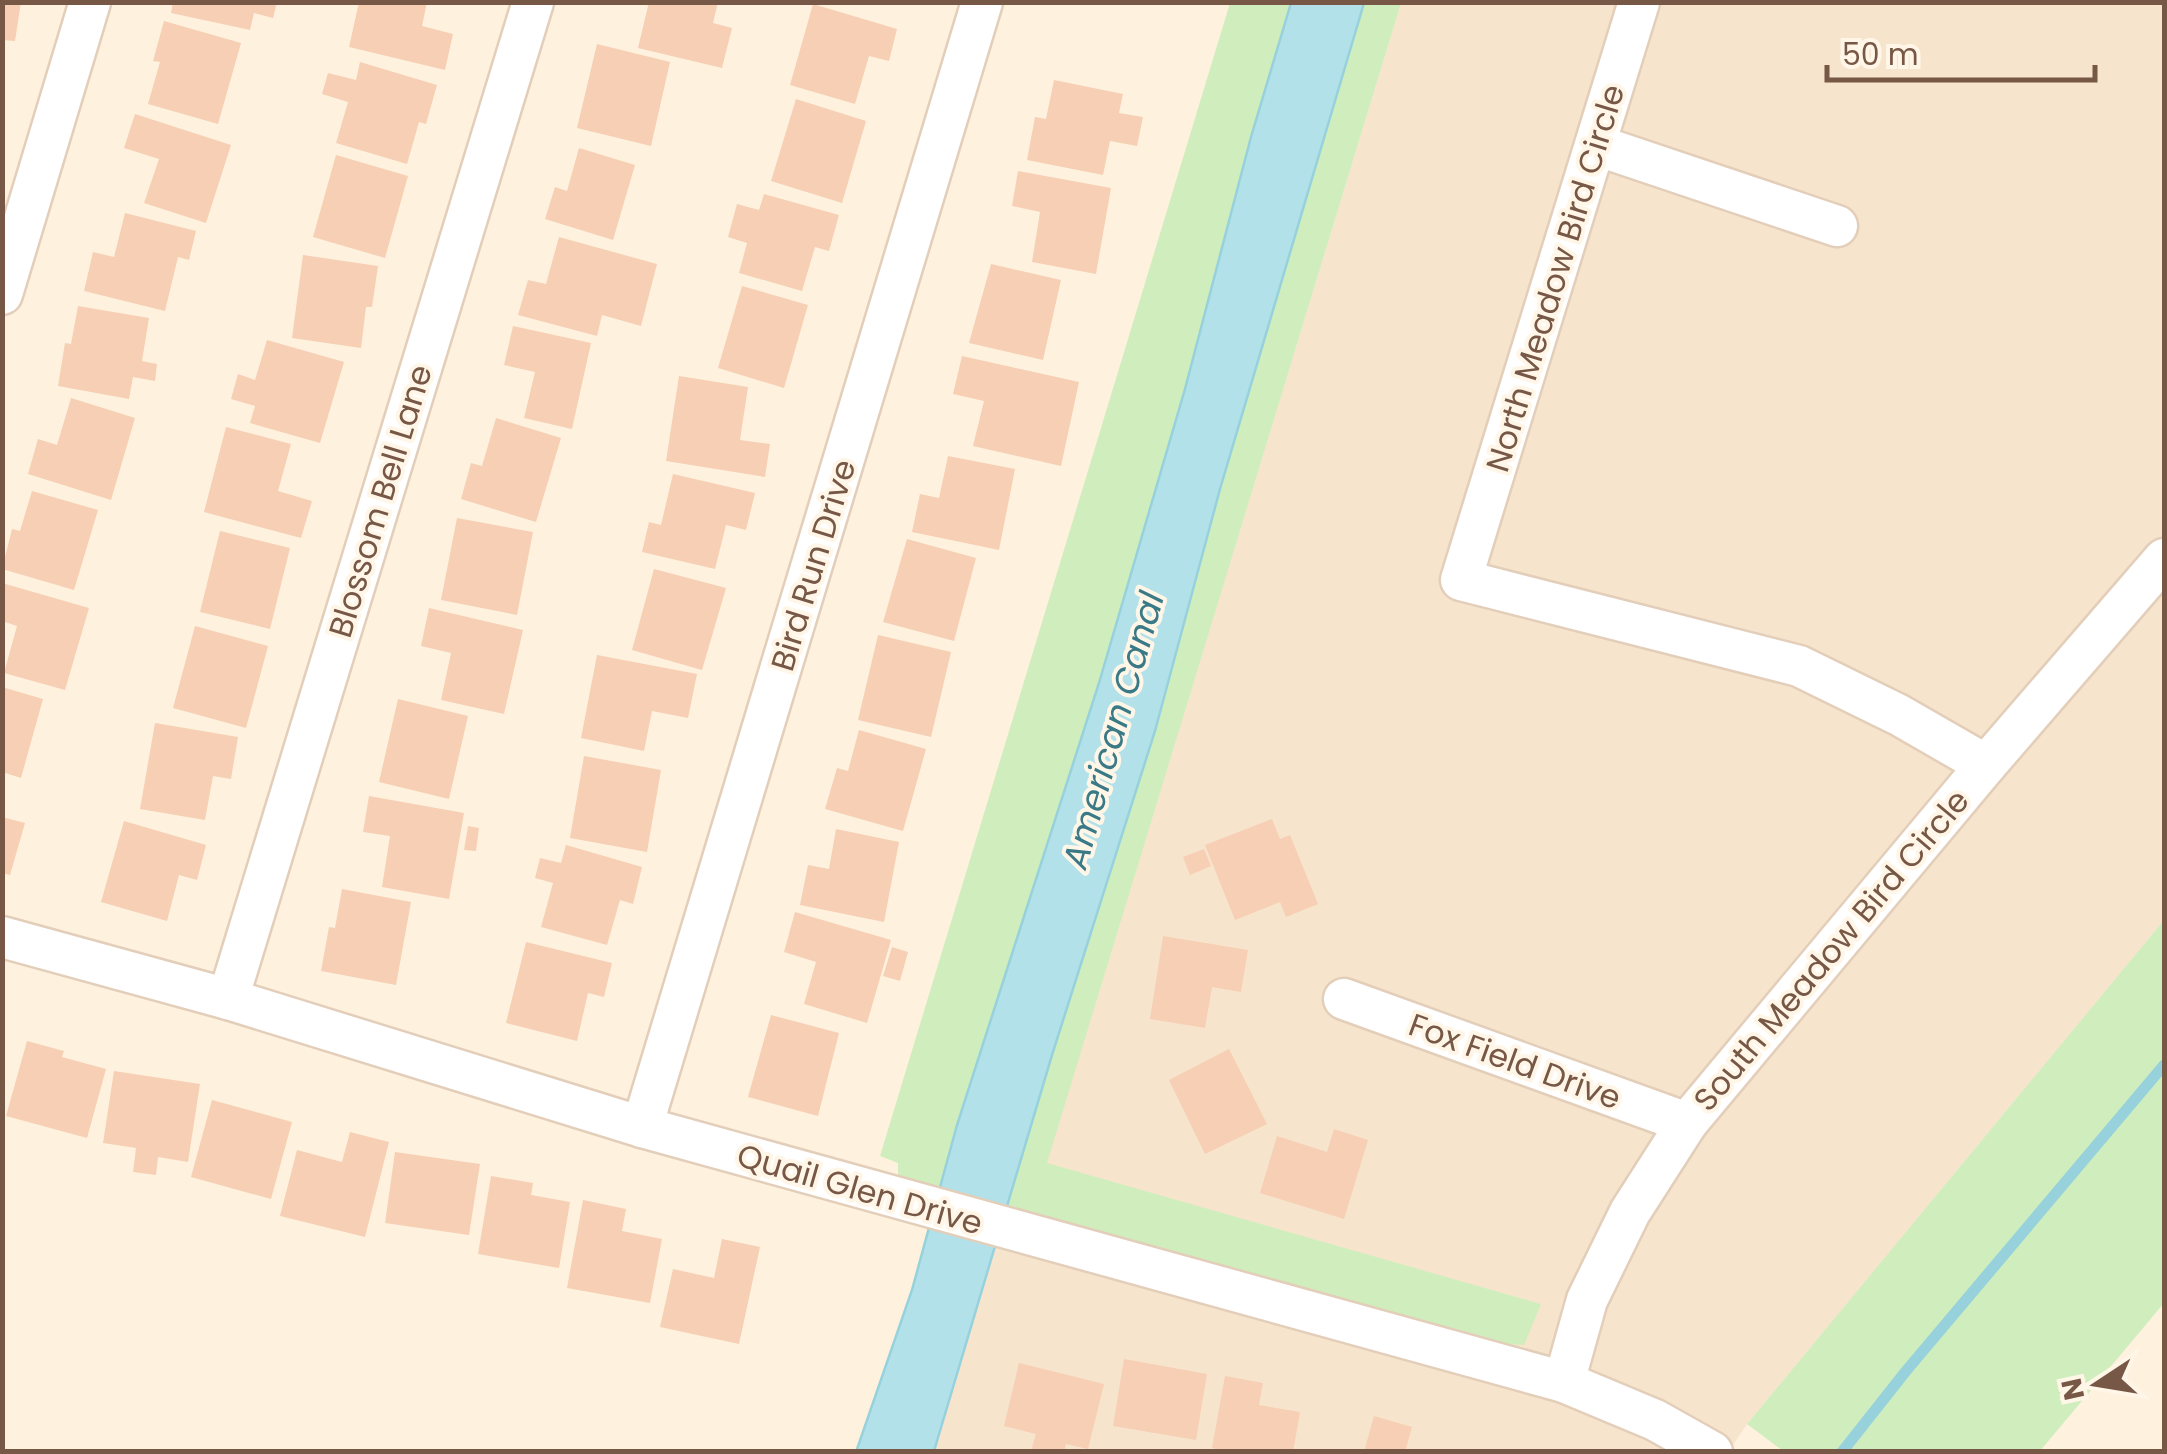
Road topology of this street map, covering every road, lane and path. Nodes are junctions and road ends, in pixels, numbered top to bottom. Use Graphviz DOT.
graph roads {
  1 [pos="90,2"];
  2 [pos="533,2"];
  3 [pos="982,2"];
  4 [pos="1639,2"];
  5 [pos="1596,145"];
  6 [pos="1838,226"];
  7 [pos="2,294"];
  8 [pos="2164,559"];
  9 [pos="1986,765"];
  10 [pos="2,938"];
  11 [pos="228,999"];
  12 [pos="1344,999"];
  13 [pos="1687,1123"];
  14 [pos="642,1127"];
  15 [pos="1564,1382"];
  16 [pos="1712,1452"];
  1 -- 7 [label="street"];
  2 -- 11 [label="street, Blossom Bell Lane"];
  3 -- 14 [label="street, Bird Run Drive"];
  4 -- 5 [label="street, North Meadow Bird Circle"];
  5 -- 6 [label="street"];
  5 -- 9 [label="street, North Meadow Bird Circle"];
  8 -- 9 [label="street, South Meadow Bird Circle"];
  9 -- 13 [label="street, South Meadow Bird Circle"];
  10 -- 11 [label="street, Quail Glen Drive"];
  11 -- 14 [label="street, Quail Glen Drive"];
  12 -- 13 [label="street, Fox Field Drive"];
  13 -- 15 [label="street, South Meadow Bird Circle"];
  14 -- 15 [label="street, Quail Glen Drive"];
  15 -- 16 [label="street, Quail Glen Drive"];
}
